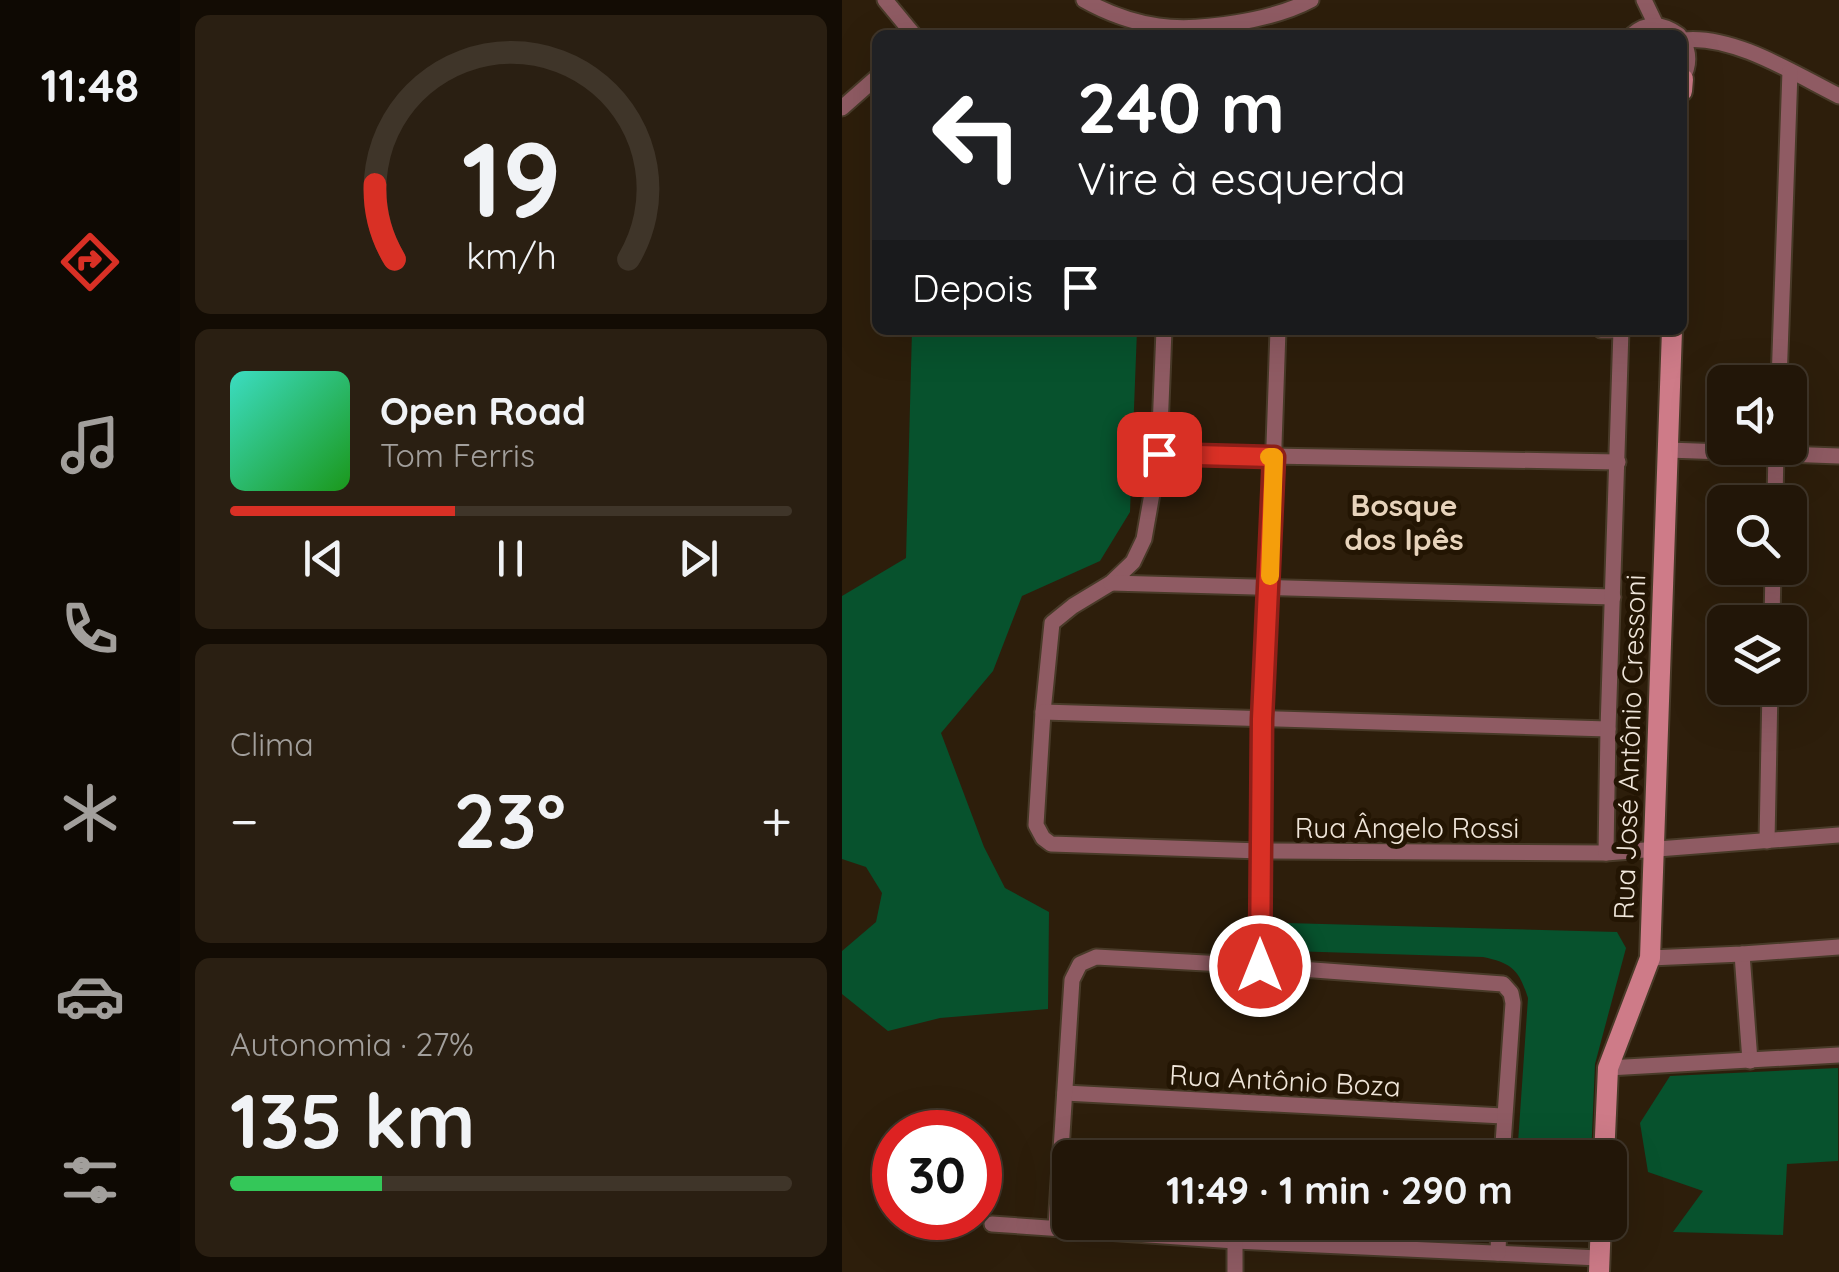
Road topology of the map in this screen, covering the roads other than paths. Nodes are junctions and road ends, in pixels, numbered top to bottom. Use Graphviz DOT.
graph roads {
  1 [pos="885,0"];
  2 [pos="1084,0"];
  3 [pos="1311,0"];
  4 [pos="1644,0"];
  5 [pos="1656,25"];
  6 [pos="910,30"];
  7 [pos="1640,30"];
  8 [pos="1670,30"];
  9 [pos="1687,38"];
  10 [pos="1790,71"];
  11 [pos="872,81"];
  12 [pos="1838,96"];
  13 [pos="842,108"];
  14 [pos="1164,335"];
  15 [pos="1278,335"];
  16 [pos="1621,335"];
  17 [pos="1672,335"];
  18 [pos="1780,365"];
  19 [pos="1668,450"];
  20 [pos="1707,450"];
  21 [pos="1807,453"];
  22 [pos="1159,454"];
  23 [pos="1838,456"];
  24 [pos="1274,457"];
  25 [pos="1618,462"];
  26 [pos="1111,583"];
  27 [pos="1269,588"];
  28 [pos="1613,597"];
  29 [pos="1770,705"];
  30 [pos="1043,712"];
  31 [pos="1262,719"];
  32 [pos="1608,730"];
  33 [pos="1838,836"];
  34 [pos="1766,842"];
  35 [pos="1261,850"];
  36 [pos="1652,850"];
  37 [pos="1606,853"];
  38 [pos="1838,947"];
  39 [pos="1742,954"];
  40 [pos="1650,958"];
  41 [pos="1260,966"];
  42 [pos="1838,1055"];
  43 [pos="1750,1061"];
  44 [pos="1608,1068"];
  45 [pos="1065,1093"];
  46 [pos="1503,1116"];
  47 [pos="1062,1140"];
  48 [pos="1502,1140"];
  49 [pos="1605,1140"];
  50 [pos="1002,1224"];
  51 [pos="1052,1227"];
  52 [pos="1222,1240"];
  53 [pos="1498,1240"];
  54 [pos="1601,1240"];
  55 [pos="1235,1241"];
  56 [pos="1498,1252"];
  57 [pos="1600,1265"];
  58 [pos="1234,1272"];
  1 -- 6 [label="street"];
  2 -- 3 [label="street"];
  4 -- 5 [label="street"];
  5 -- 7 [label="street"];
  5 -- 8 [label="street"];
  9 -- 10 [label="street"];
  10 -- 12 [label="street"];
  10 -- 18 [label="street"];
  11 -- 13 [label="street"];
  14 -- 22 [label="street"];
  15 -- 24 [label="street"];
  16 -- 25 [label="street, Rua José Antônio Cressoni"];
  17 -- 19 [label="street, Rua José Antônio Cressoni"];
  19 -- 20 [label="street"];
  19 -- 36 [label="street, Rua José Antônio Cressoni"];
  21 -- 23 [label="street"];
  22 -- 24 [label="street"];
  22 -- 26 [label="street"];
  24 -- 25 [label="street"];
  24 -- 27 [label="street"];
  25 -- 28 [label="street, Rua José Antônio Cressoni"];
  26 -- 27 [label="street"];
  26 -- 30 [label="street"];
  27 -- 28 [label="street"];
  27 -- 31 [label="street"];
  28 -- 32 [label="street, Rua José Antônio Cressoni"];
  29 -- 34 [label="street"];
  30 -- 31 [label="street"];
  30 -- 35 [label="street, Rua Ângelo Rossi"];
  31 -- 32 [label="street"];
  31 -- 35 [label="street"];
  32 -- 37 [label="street, Rua José Antônio Cressoni"];
  33 -- 34 [label="street, Rua Ângelo Rossi"];
  34 -- 36 [label="street, Rua Ângelo Rossi"];
  35 -- 37 [label="street, Rua Ângelo Rossi"];
  35 -- 41 [label="street"];
  36 -- 37 [label="street, Rua Ângelo Rossi"];
  36 -- 40 [label="street, Rua José Antônio Cressoni"];
  38 -- 39 [label="street"];
  39 -- 40 [label="street"];
  39 -- 43 [label="street"];
  40 -- 44 [label="street, Rua José Antônio Cressoni"];
  41 -- 45 [label="street"];
  41 -- 46 [label="street"];
  42 -- 43 [label="street"];
  43 -- 44 [label="street"];
  44 -- 49 [label="street, Rua José Antônio Cressoni"];
  45 -- 46 [label="street, Rua Antônio Boza"];
  45 -- 47 [label="street"];
  46 -- 48 [label="street"];
  50 -- 51 [label="street"];
  52 -- 55 [label="street"];
  53 -- 56 [label="street"];
  54 -- 57 [label="street"];
  55 -- 56 [label="street"];
  55 -- 58 [label="street"];
  56 -- 57 [label="street"];
}
